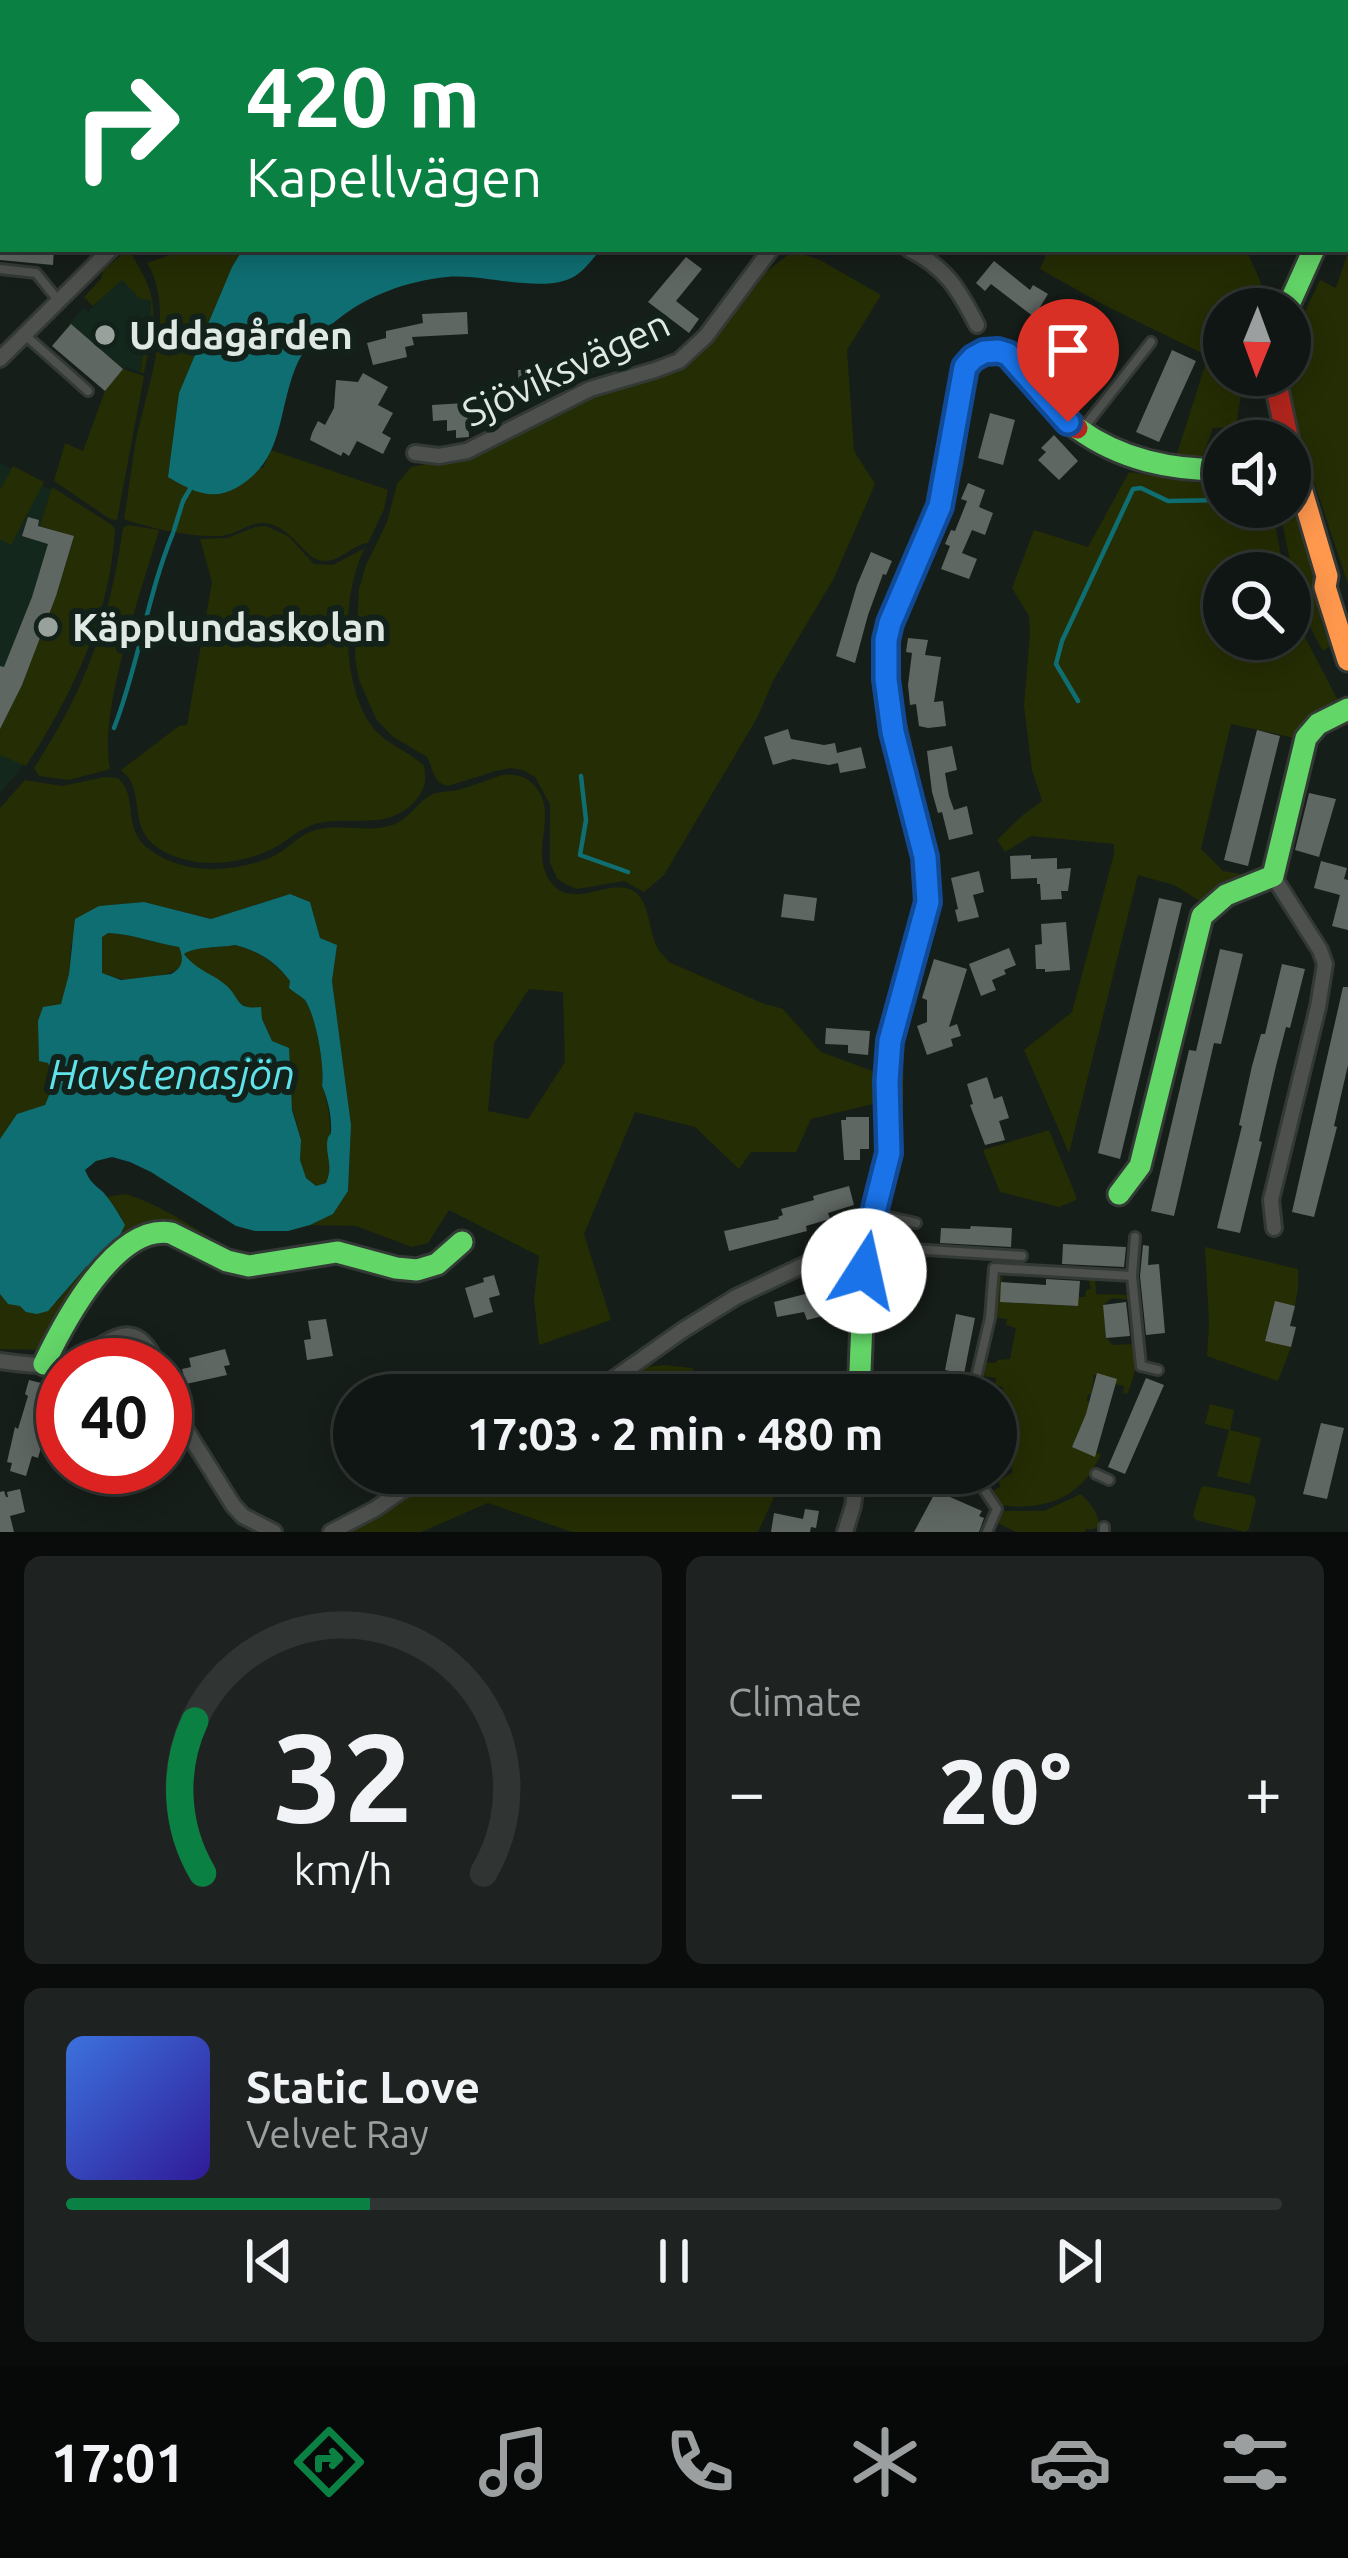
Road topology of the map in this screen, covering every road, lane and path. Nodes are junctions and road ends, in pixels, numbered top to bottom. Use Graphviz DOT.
graph roads {
  1 [pos="103,252"];
  2 [pos="769,252"];
  3 [pos="914,252"];
  4 [pos="1309,252"];
  5 [pos="0,269"];
  6 [pos="1295,288"];
  7 [pos="58,300"];
  8 [pos="977,325"];
  9 [pos="24,334"];
  10 [pos="1150,342"];
  11 [pos="4,348"];
  12 [pos="88,392"];
  13 [pos="1082,431"];
  14 [pos="415,454"];
  15 [pos="1203,471"];
  16 [pos="1311,521"];
  17 [pos="1328,576"];
  18 [pos="1348,621"];
  19 [pos="1348,660"];
  20 [pos="1348,709"];
  21 [pos="1273,876"];
  22 [pos="1119,1194"];
  23 [pos="875,1214"];
  24 [pos="916,1223"];
  25 [pos="1274,1228"];
  26 [pos="1135,1238"];
  27 [pos="462,1241"];
  28 [pos="865,1248"];
  29 [pos="912,1249"];
  30 [pos="989,1255"];
  31 [pos="1022,1256"];
  32 [pos="994,1268"];
  33 [pos="1132,1276"];
  34 [pos="55,1338"];
  35 [pos="0,1361"];
  36 [pos="36,1363"];
  37 [pos="1158,1370"];
  38 [pos="621,1374"];
  39 [pos="860,1374"];
  40 [pos="978,1374"];
  41 [pos="192,1440"];
  42 [pos="1096,1474"];
  43 [pos="1109,1480"];
  44 [pos="398,1494"];
  45 [pos="854,1494"];
  46 [pos="987,1494"];
  47 [pos="274,1532"];
  48 [pos="331,1532"];
  49 [pos="844,1532"];
  50 [pos="987,1532"];
  1 -- 7 [label="street"];
  2 -- 14 [label="street, Sjöviksvägen"];
  3 -- 8 [label="street"];
  4 -- 6 [label="street"];
  5 -- 7 [label="lane"];
  7 -- 9 [label="street"];
  9 -- 11 [label="street"];
  9 -- 12 [label="lane"];
  10 -- 13 [label="lane"];
  13 -- 15 [label="street"];
  13 -- 23 [label="street"];
  16 -- 17 [label="street"];
  17 -- 18 [label="street"];
  17 -- 19 [label="street"];
  20 -- 21 [label="street"];
  21 -- 22 [label="street"];
  21 -- 25 [label="street"];
  23 -- 24 [label="lane"];
  23 -- 28 [label="street"];
  26 -- 33 [label="lane"];
  27 -- 34 [label="street"];
  28 -- 38 [label="street"];
  28 -- 39 [label="street"];
  29 -- 30 [label="lane"];
  30 -- 31 [label="lane"];
  30 -- 32 [label="lane"];
  32 -- 33 [label="lane"];
  32 -- 40 [label="lane"];
  33 -- 37 [label="lane"];
  35 -- 36 [label="street"];
  41 -- 47 [label="street"];
  42 -- 43 [label="lane"];
  44 -- 48 [label="street"];
  45 -- 49 [label="street"];
  46 -- 50 [label="lane"];
}
